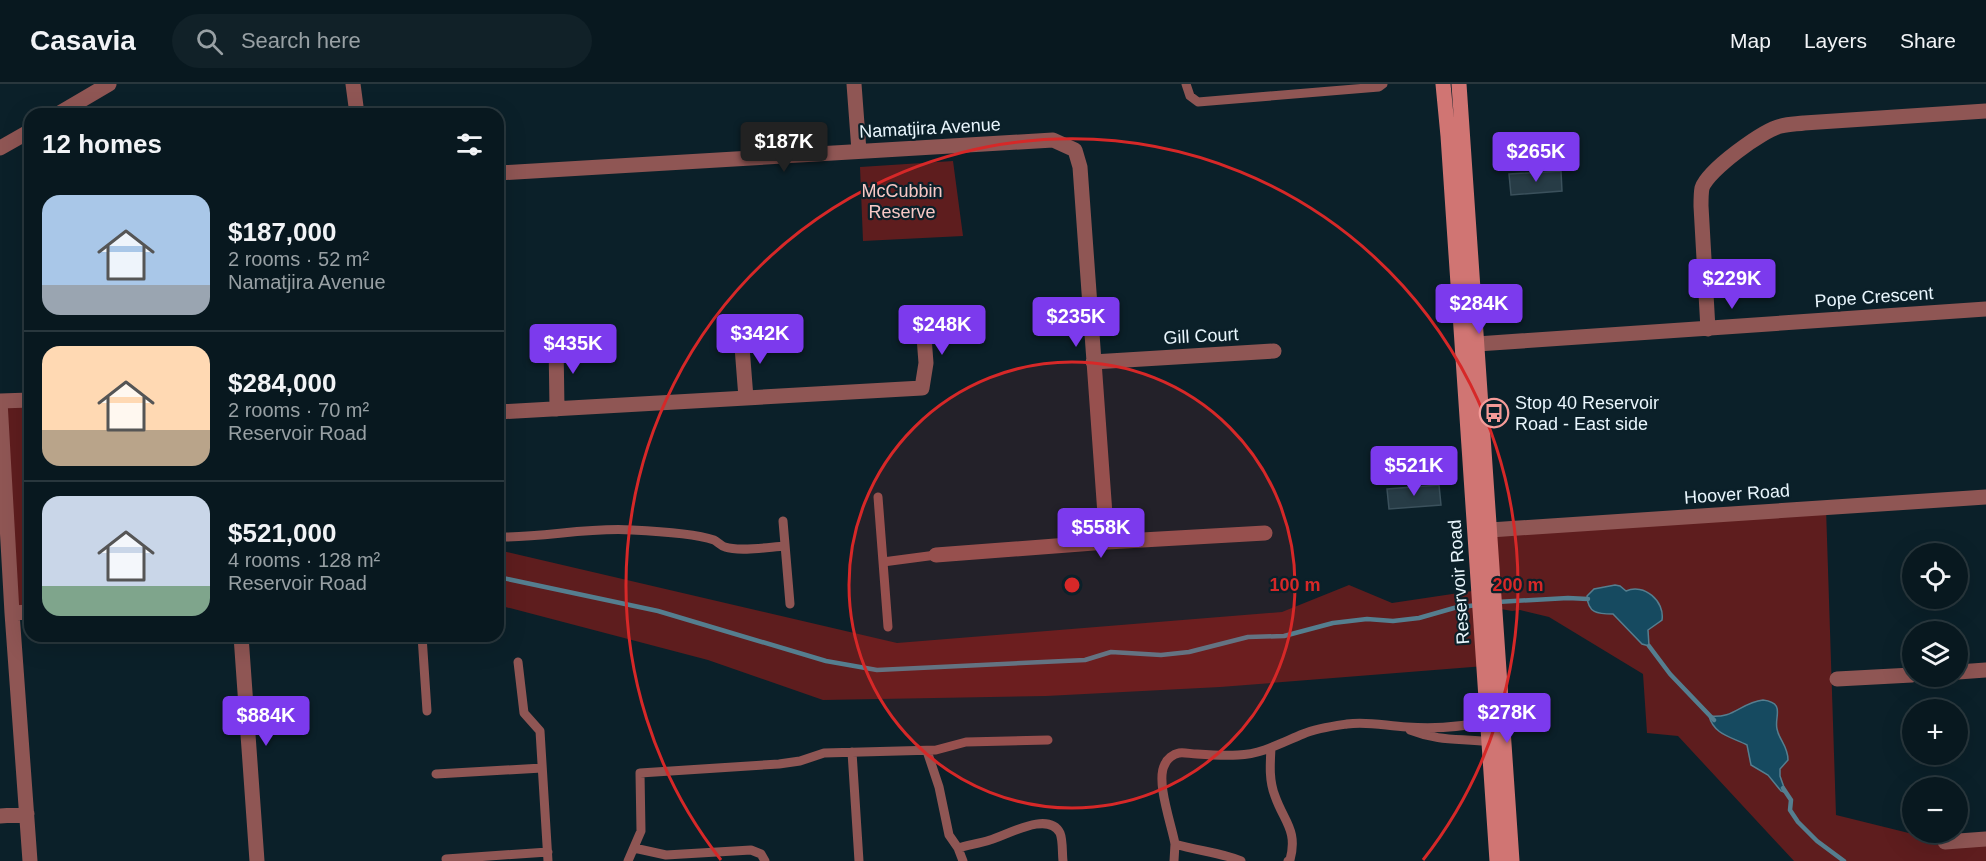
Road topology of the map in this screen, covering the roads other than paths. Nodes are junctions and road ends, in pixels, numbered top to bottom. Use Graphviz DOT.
graph roads {
  1 [pos="109,84"];
  2 [pos="353,84"];
  3 [pos="854,84"];
  4 [pos="1186,84"];
  5 [pos="1383,84"];
  6 [pos="1443,84"];
  7 [pos="1459,84"];
  8 [pos="68,108"];
  9 [pos="356,108"];
  10 [pos="1986,111"];
  11 [pos="24,134"];
  12 [pos="0,148"];
  13 [pos="859,152"];
  14 [pos="504,173"];
  15 [pos="1986,309"];
  16 [pos="923,324"];
  17 [pos="1708,329"];
  18 [pos="741,334"];
  19 [pos="555,342"];
  20 [pos="1470,344"];
  21 [pos="1274,351"];
  22 [pos="1094,362"];
  23 [pos="746,398"];
  24 [pos="24,400"];
  25 [pos="0,401"];
  26 [pos="556,409"];
  27 [pos="504,412"];
  28 [pos="878,497"];
  29 [pos="1986,497"];
  30 [pos="783,521"];
  31 [pos="1483,531"];
  32 [pos="1265,533"];
  33 [pos="504,537"];
  34 [pos="1107,542"];
  35 [pos="785,546"];
  36 [pos="936,555"];
  37 [pos="883,562"];
  38 [pos="790,604"];
  39 [pos="24,612"];
  40 [pos="12,613"];
  41 [pos="888,627"];
  42 [pos="1489,629"];
  43 [pos="241,642"];
  44 [pos="422,642"];
  45 [pos="518,662"];
  46 [pos="1986,670"];
  47 [pos="1968,671"];
  48 [pos="1902,676"];
  49 [pos="1837,679"];
  50 [pos="427,711"];
  51 [pos="1489,721"];
  52 [pos="1404,727"];
  53 [pos="1048,740"];
  54 [pos="1490,742"];
  55 [pos="1271,748"];
  56 [pos="927,750"];
  57 [pos="852,752"];
  58 [pos="542,768"];
  59 [pos="436,774"];
  60 [pos="27,814"];
  61 [pos="0,816"];
  62 [pos="1986,838"];
  63 [pos="1968,840"];
  64 [pos="1175,844"];
  65 [pos="634,848"];
  66 [pos="958,848"];
  67 [pos="549,858"];
  68 [pos="446,859"];
  69 [pos="30,861"];
  70 [pos="257,861"];
  71 [pos="628,861"];
  72 [pos="765,861"];
  73 [pos="859,861"];
  74 [pos="963,861"];
  75 [pos="1063,861"];
  76 [pos="1174,861"];
  77 [pos="1241,861"];
  78 [pos="1288,861"];
  79 [pos="1497,861"];
  80 [pos="1512,861"];
  1 -- 8 [label="street"];
  2 -- 9 [label="street"];
  3 -- 13 [label="street"];
  4 -- 5 [label="lane"];
  6 -- 20 [label="main road, Reservoir Road"];
  7 -- 20 [label="main road, Reservoir Road"];
  10 -- 17 [label="street"];
  11 -- 12 [label="street"];
  13 -- 14 [label="street, Namatjira Avenue"];
  13 -- 22 [label="street, Namatjira Avenue"];
  15 -- 17 [label="street, Pope Crescent"];
  16 -- 23 [label="street"];
  17 -- 20 [label="street, Pope Crescent"];
  18 -- 23 [label="street"];
  19 -- 26 [label="street"];
  20 -- 31 [label="main road, Reservoir Road"];
  21 -- 22 [label="street, Gill Court"];
  22 -- 34 [label="street"];
  23 -- 26 [label="street"];
  24 -- 25 [label="street"];
  25 -- 40 [label="street"];
  26 -- 27 [label="street"];
  28 -- 37 [label="lane"];
  29 -- 31 [label="street, Hoover Road"];
  30 -- 35 [label="lane"];
  31 -- 42 [label="main road, Reservoir Road"];
  32 -- 34 [label="street"];
  33 -- 35 [label="lane"];
  34 -- 36 [label="street"];
  35 -- 38 [label="lane"];
  36 -- 37 [label="lane"];
  37 -- 41 [label="lane"];
  39 -- 40 [label="street"];
  40 -- 60 [label="street"];
  42 -- 51 [label="main road, Reservoir Road"];
  42 -- 80 [label="main road, Reservoir Road"];
  43 -- 70 [label="street"];
  44 -- 50 [label="lane"];
  45 -- 58 [label="lane"];
  46 -- 47 [label="street"];
  48 -- 49 [label="street"];
  51 -- 52 [label="lane"];
  51 -- 54 [label="main road, Reservoir Road"];
  52 -- 54 [label="lane"];
  52 -- 55 [label="lane"];
  53 -- 56 [label="lane"];
  54 -- 79 [label="main road, Reservoir Road"];
  55 -- 64 [label="lane"];
  55 -- 78 [label="lane"];
  56 -- 57 [label="lane"];
  56 -- 66 [label="lane"];
  57 -- 65 [label="lane"];
  57 -- 73 [label="lane"];
  58 -- 59 [label="lane"];
  58 -- 67 [label="lane"];
  60 -- 61 [label="street"];
  60 -- 69 [label="street"];
  62 -- 63 [label="street"];
  64 -- 76 [label="lane"];
  64 -- 77 [label="lane"];
  65 -- 71 [label="lane"];
  65 -- 72 [label="lane"];
  66 -- 74 [label="lane"];
  66 -- 75 [label="lane"];
  67 -- 68 [label="lane"];
}
